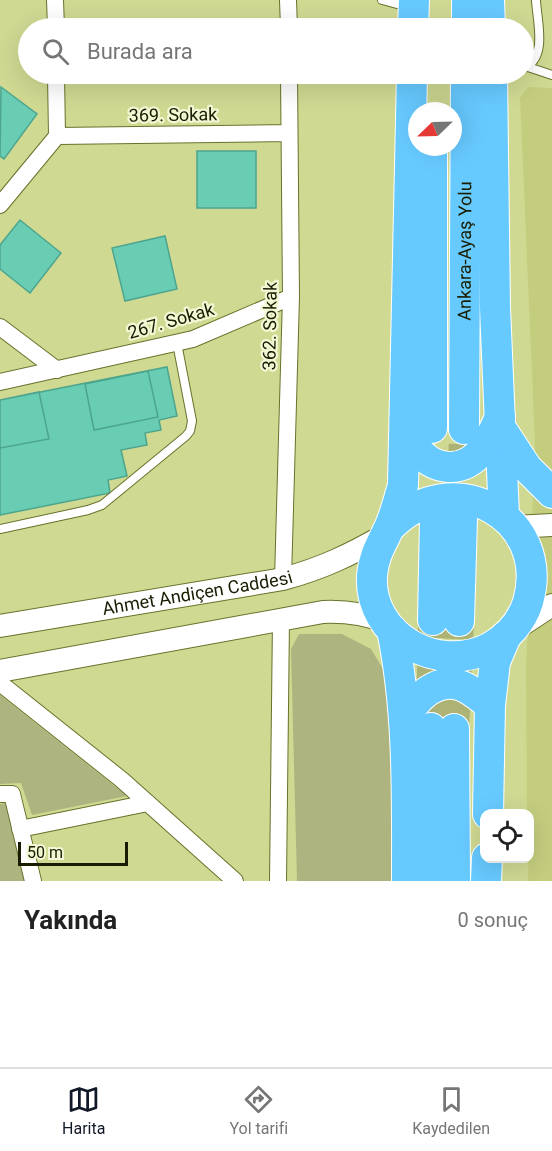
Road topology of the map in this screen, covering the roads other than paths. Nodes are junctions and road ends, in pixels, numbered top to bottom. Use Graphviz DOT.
graph roads {
  1 [pos="55,0"];
  2 [pos="288,0"];
  3 [pos="382,0"];
  4 [pos="467,0"];
  5 [pos="489,0"];
  6 [pos="536,0"];
  7 [pos="421,13"];
  8 [pos="56,18"];
  9 [pos="289,18"];
  10 [pos="467,18"];
  11 [pos="490,18"];
  12 [pos="534,60"];
  13 [pos="534,70"];
  14 [pos="552,75"];
  15 [pos="56,84"];
  16 [pos="289,84"];
  17 [pos="412,84"];
  18 [pos="432,84"];
  19 [pos="487,84"];
  20 [pos="488,84"];
  21 [pos="432,102"];
  22 [pos="290,133"];
  23 [pos="57,136"];
  24 [pos="432,156"];
  25 [pos="0,205"];
  26 [pos="291,297"];
  27 [pos="0,327"];
  28 [pos="177,343"];
  29 [pos="57,370"];
  30 [pos="0,382"];
  31 [pos="501,422"];
  32 [pos="419,427"];
  33 [pos="464,429"];
  34 [pos="552,493"];
  35 [pos="448,519"];
  36 [pos="509,522"];
  37 [pos="552,525"];
  38 [pos="0,529"];
  39 [pos="387,531"];
  40 [pos="284,579"];
  41 [pos="552,605"];
  42 [pos="281,619"];
  43 [pos="446,620"];
  44 [pos="0,626"];
  45 [pos="389,626"];
  46 [pos="508,634"];
  47 [pos="0,671"];
  48 [pos="0,683"];
  49 [pos="490,705"];
  50 [pos="430,725"];
  51 [pos="0,794"];
  52 [pos="148,803"];
  53 [pos="488,809"];
  54 [pos="20,829"];
  55 [pos="487,863"];
  56 [pos="33,881"];
  57 [pos="235,881"];
  58 [pos="278,881"];
  59 [pos="407,881"];
  60 [pos="429,881"];
  61 [pos="455,881"];
  62 [pos="486,881"];
  1 -- 8 [label="street"];
  2 -- 9 [label="street"];
  3 -- 7 [label="lane"];
  4 -- 10 [label="highway"];
  5 -- 11 [label="highway"];
  6 -- 12 [label="lane"];
  13 -- 14 [label="lane"];
  15 -- 23 [label="street"];
  16 -- 22 [label="street, 362. Sokak"];
  17 -- 32 [label="highway"];
  18 -- 21 [label="highway"];
  19 -- 33 [label="highway, Ankara-Ayaş Yolu"];
  20 -- 31 [label="highway"];
  22 -- 23 [label="street, 369. Sokak"];
  22 -- 26 [label="street, 362. Sokak"];
  23 -- 25 [label="street"];
  24 -- 32 [label="highway, Ankara-Ayaş Yolu"];
  26 -- 28 [label="street, 267. Sokak"];
  26 -- 40 [label="street, 362. Sokak"];
  27 -- 29 [label="street"];
  28 -- 29 [label="street, 267. Sokak"];
  28 -- 38 [label="lane"];
  29 -- 30 [label="street, 267. Sokak"];
  31 -- 32 [label="highway"];
  31 -- 34 [label="highway"];
  31 -- 36 [label="highway"];
  32 -- 39 [label="highway"];
  35 -- 43 [label="highway"];
  36 -- 37 [label="main road"];
  36 -- 39 [label="highway"];
  36 -- 46 [label="highway"];
  39 -- 40 [label="main road, Ahmet Andiçen Caddesi"];
  39 -- 45 [label="highway"];
  40 -- 44 [label="main road, Ahmet Andiçen Caddesi"];
  41 -- 46 [label="main road"];
  42 -- 45 [label="main road"];
  42 -- 47 [label="main road"];
  42 -- 58 [label="street"];
  45 -- 46 [label="highway"];
  45 -- 50 [label="highway"];
  46 -- 49 [label="highway"];
  48 -- 52 [label="street"];
  49 -- 50 [label="highway"];
  49 -- 53 [label="highway"];
  50 -- 59 [label="highway"];
  50 -- 60 [label="highway"];
  50 -- 61 [label="highway"];
  51 -- 54 [label="street"];
  52 -- 54 [label="street"];
  52 -- 57 [label="street"];
  54 -- 56 [label="street"];
  55 -- 62 [label="highway"];
}
